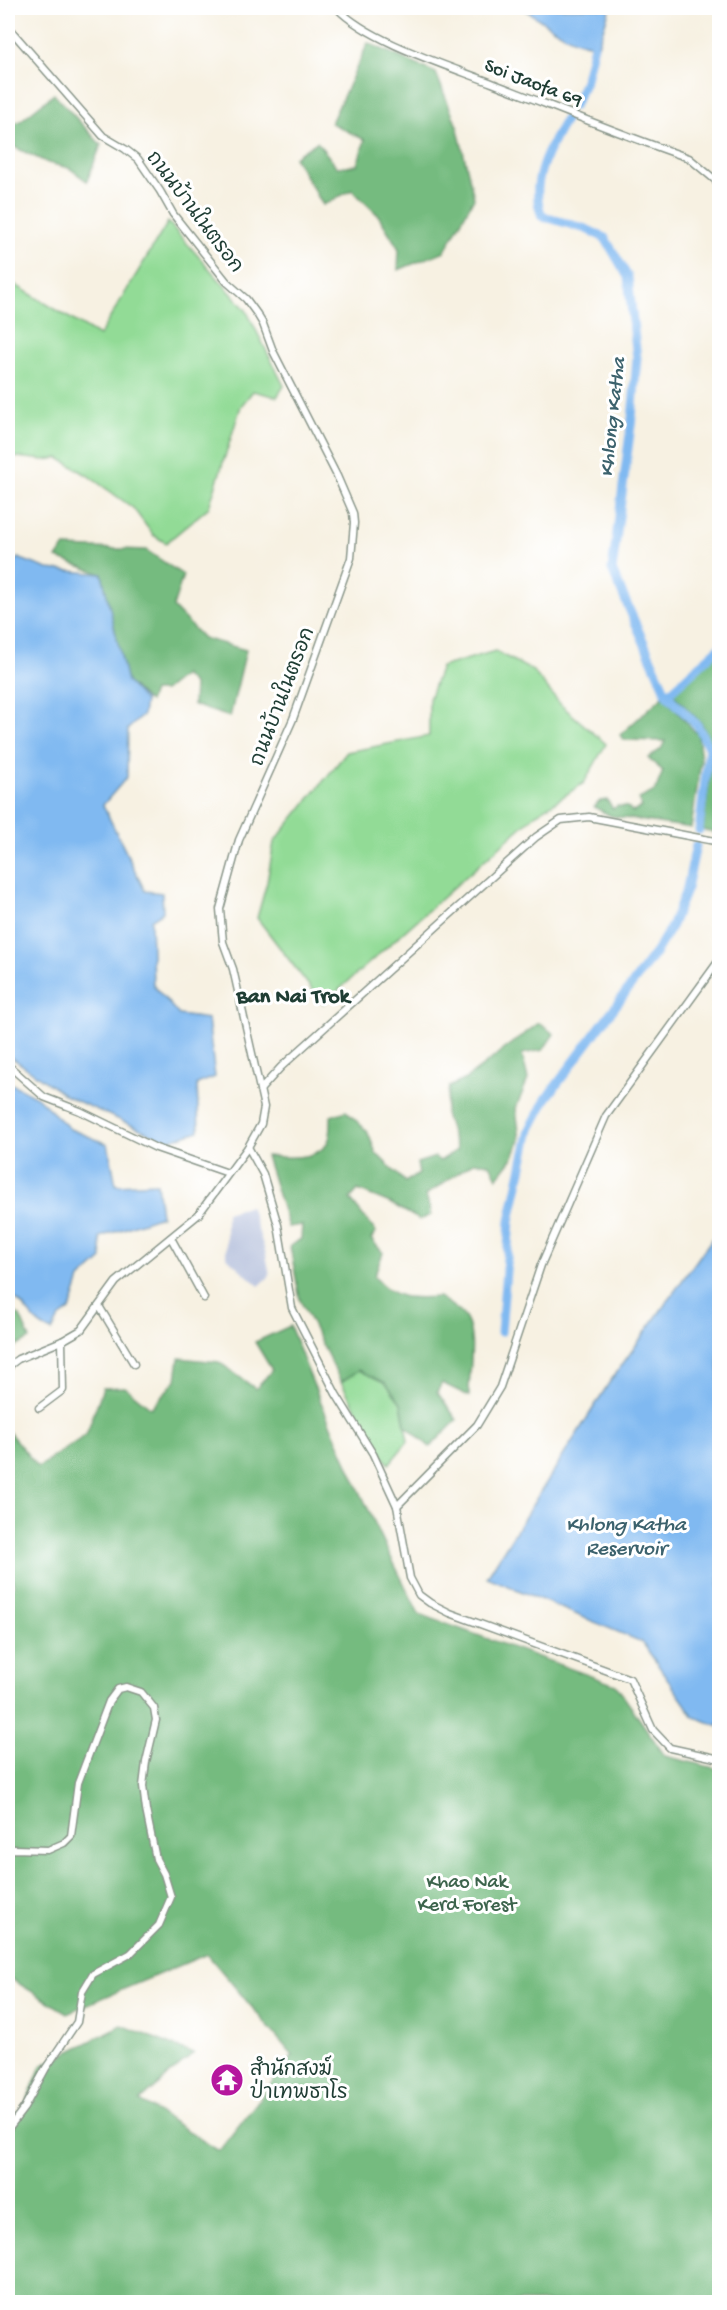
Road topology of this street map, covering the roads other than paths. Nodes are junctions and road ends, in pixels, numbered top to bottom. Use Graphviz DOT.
graph roads {
  1 [pos="337,8"];
  2 [pos="8,27"];
  3 [pos="720,184"];
  4 [pos="720,842"];
  5 [pos="720,959"];
  6 [pos="8,1065"];
  7 [pos="260,1090"];
  8 [pos="249,1147"];
  9 [pos="228,1173"];
  10 [pos="171,1238"];
  11 [pos="204,1298"];
  12 [pos="99,1306"];
  13 [pos="62,1341"];
  14 [pos="134,1364"];
  15 [pos="8,1371"];
  16 [pos="39,1408"];
  17 [pos="397,1506"];
  18 [pos="720,1759"];
  19 [pos="8,1851"];
  20 [pos="8,2129"];
  1 -- 3 [label="street, Soi Jaofa 69"];
  2 -- 7 [label="street, ถนนบ้านในตรอก"];
  4 -- 7 [label="street"];
  5 -- 17 [label="street"];
  6 -- 9 [label="street"];
  7 -- 8 [label="street, ถนนบ้านในตรอก"];
  8 -- 9 [label="street, ถนนบ้านในตรอก"];
  8 -- 17 [label="street"];
  9 -- 10 [label="street, ถนนบ้านในตรอก"];
  10 -- 11 [label="street"];
  10 -- 12 [label="street, ถนนบ้านในตรอก"];
  12 -- 13 [label="street, ถนนบ้านในตรอก"];
  12 -- 14 [label="street"];
  13 -- 15 [label="street, ถนนบ้านในตรอก"];
  13 -- 16 [label="street"];
  17 -- 18 [label="street"];
  19 -- 20 [label="street"];
}
